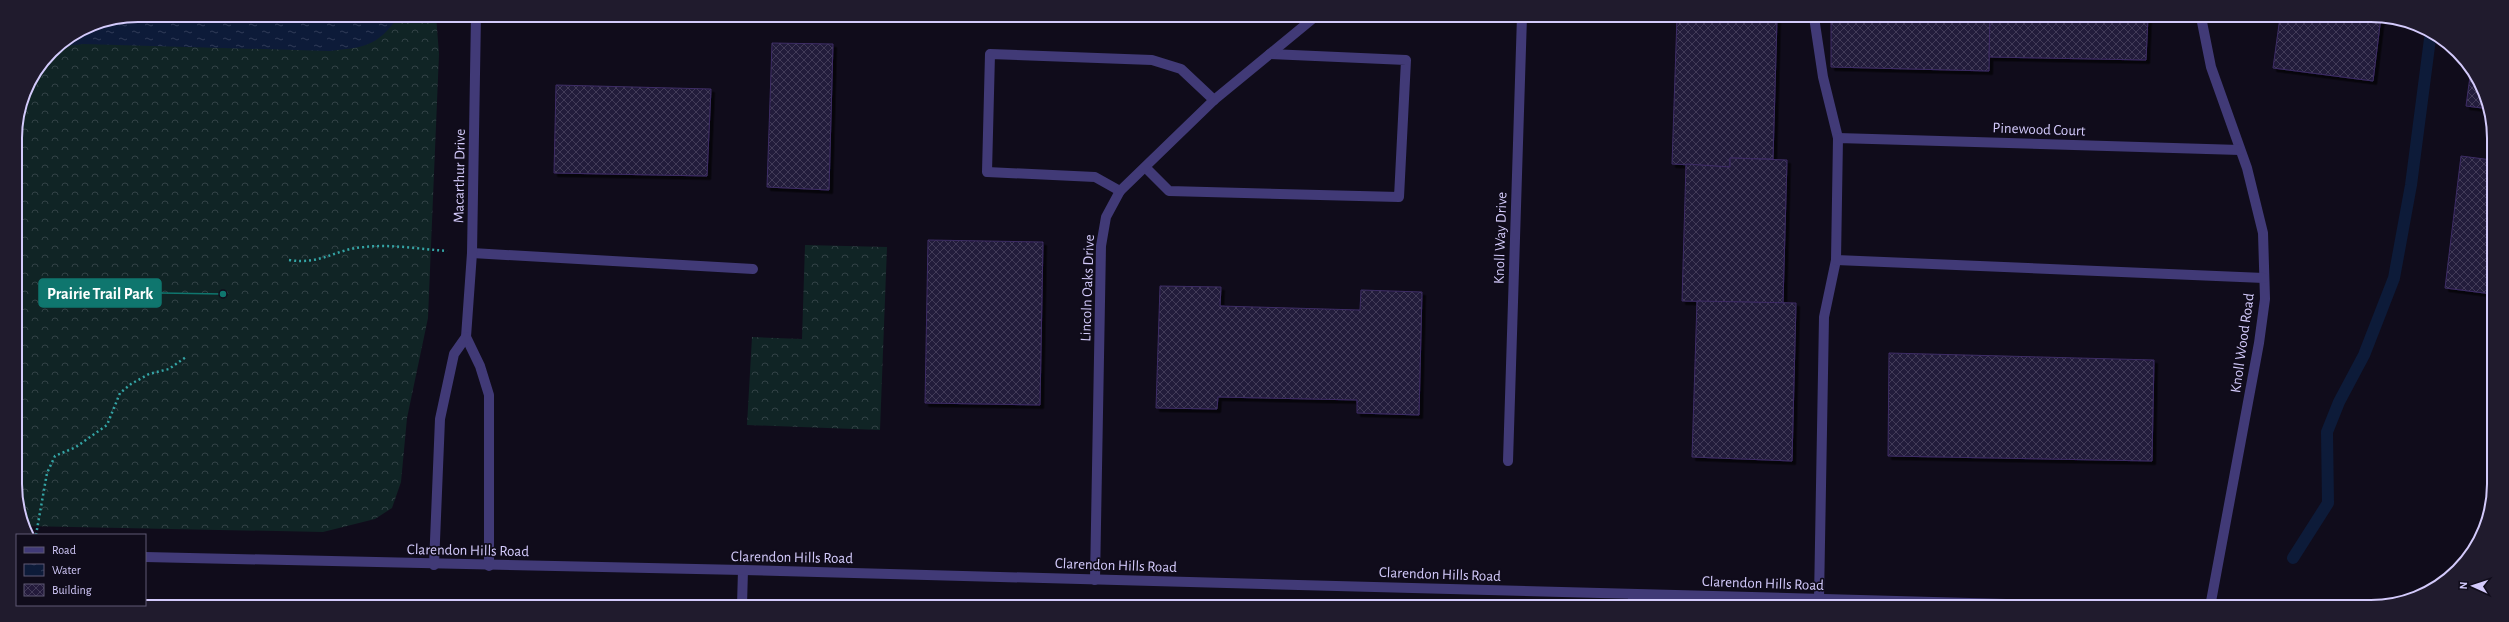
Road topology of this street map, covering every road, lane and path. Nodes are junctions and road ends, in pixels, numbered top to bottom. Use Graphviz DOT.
graph roads {
  1 [pos="476,22"];
  2 [pos="1309,22"];
  3 [pos="1522,22"];
  4 [pos="1815,22"];
  5 [pos="2202,22"];
  6 [pos="1270,54"];
  7 [pos="1214,100"];
  8 [pos="1838,138"];
  9 [pos="2240,150"];
  10 [pos="1146,168"];
  11 [pos="1120,191"];
  12 [pos="472,253"];
  13 [pos="289,260"];
  14 [pos="1836,260"];
  15 [pos="754,269"];
  16 [pos="2264,278"];
  17 [pos="466,337"];
  18 [pos="186,357"];
  19 [pos="1508,461"];
  20 [pos="36,534"];
  21 [pos="146,558"];
  22 [pos="434,565"];
  23 [pos="489,566"];
  24 [pos="743,570"];
  25 [pos="1095,580"];
  26 [pos="1633,594"];
  27 [pos="1819,599"];
  28 [pos="742,600"];
  29 [pos="1633,600"];
  30 [pos="1857,600"];
  31 [pos="2211,600"];
  1 -- 12 [label="street, Macarthur Drive"];
  2 -- 6 [label="street, Lincoln Oaks Drive"];
  3 -- 19 [label="street, Knoll Way Drive"];
  4 -- 8 [label="street"];
  5 -- 9 [label="street, Knoll Wood Road"];
  6 -- 7 [label="street, Lincoln Oaks Drive"];
  6 -- 10 [label="street"];
  7 -- 10 [label="street, Lincoln Oaks Drive"];
  7 -- 11 [label="street"];
  8 -- 9 [label="street, Pinewood Court"];
  8 -- 14 [label="street"];
  9 -- 16 [label="street, Knoll Wood Road"];
  10 -- 11 [label="street, Lincoln Oaks Drive"];
  11 -- 25 [label="street, Lincoln Oaks Drive"];
  12 -- 13 [label="path"];
  12 -- 15 [label="street"];
  12 -- 17 [label="street, Macarthur Drive"];
  14 -- 16 [label="street"];
  14 -- 27 [label="street"];
  16 -- 31 [label="street, Knoll Wood Road"];
  17 -- 22 [label="street"];
  17 -- 23 [label="street, Macarthur Drive"];
  18 -- 20 [label="path"];
  21 -- 22 [label="street, Clarendon Hills Road"];
  22 -- 23 [label="street, Clarendon Hills Road"];
  23 -- 24 [label="street, Clarendon Hills Road"];
  24 -- 25 [label="street, Clarendon Hills Road"];
  24 -- 28 [label="street"];
  25 -- 26 [label="street, Clarendon Hills Road"];
  26 -- 27 [label="street, Clarendon Hills Road"];
  26 -- 29 [label="street"];
  27 -- 30 [label="street, Clarendon Hills Road"];
}
